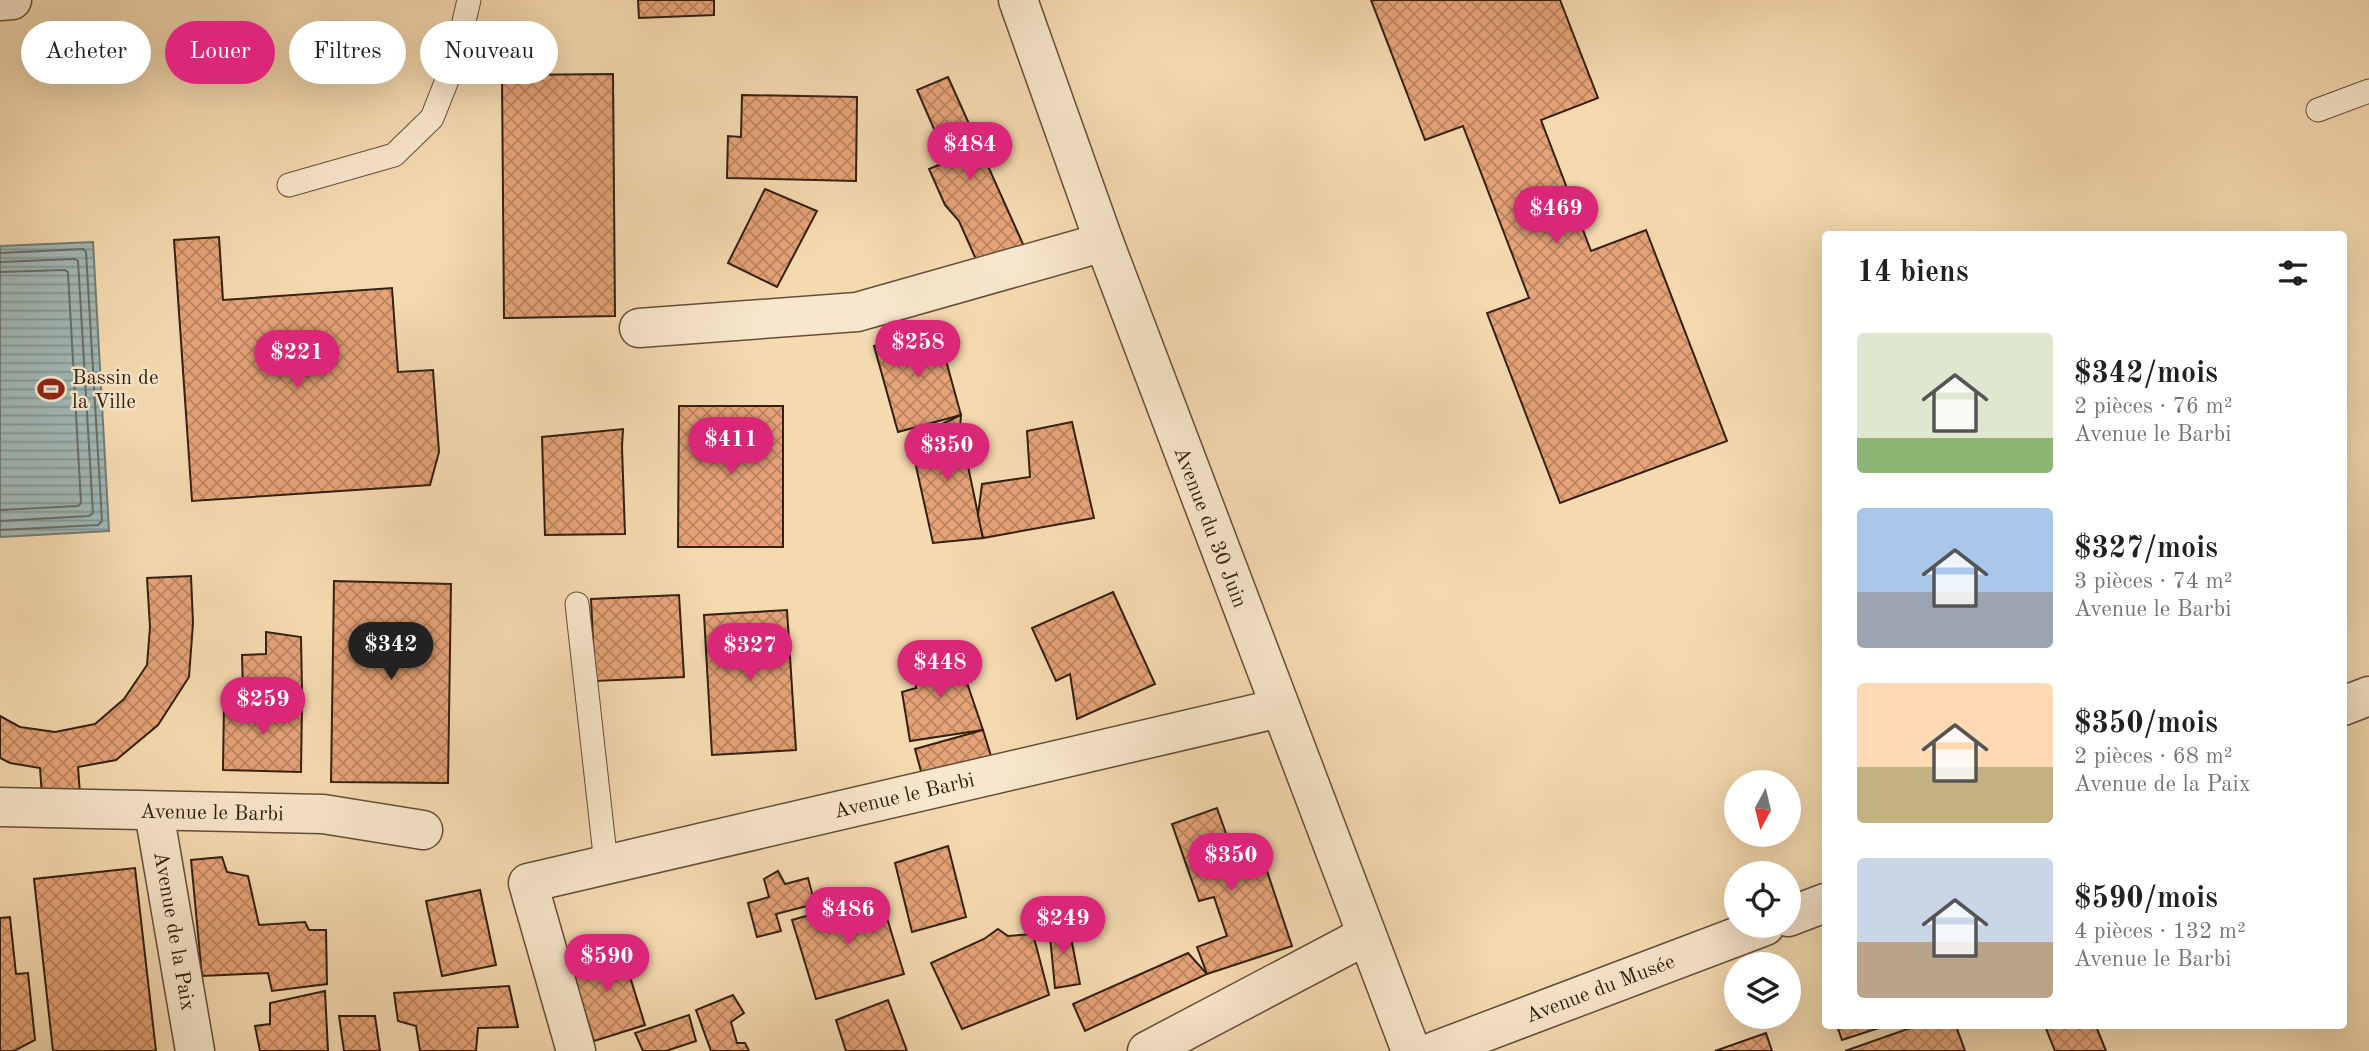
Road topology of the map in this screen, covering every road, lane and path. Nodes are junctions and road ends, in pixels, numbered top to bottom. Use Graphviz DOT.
graph roads {
  1 [pos="12,0"];
  2 [pos="469,0"];
  3 [pos="1018,0"];
  4 [pos="0,1"];
  5 [pos="2369,91"];
  6 [pos="2318,110"];
  7 [pos="289,185"];
  8 [pos="1104,242"];
  9 [pos="639,328"];
  10 [pos="578,604"];
  11 [pos="2369,696"];
  12 [pos="2347,704"];
  13 [pos="1280,708"];
  14 [pos="0,807"];
  15 [pos="154,812"];
  16 [pos="423,830"];
  17 [pos="606,864"];
  18 [pos="1822,904"];
  19 [pos="1801,912"];
  20 [pos="1365,936"];
  21 [pos="1733,938"];
  22 [pos="195,1051"];
  23 [pos="576,1051"];
  24 [pos="1147,1051"];
  25 [pos="1410,1051"];
  26 [pos="1435,1051"];
  1 -- 4 [label="street"];
  2 -- 7 [label="lane"];
  3 -- 8 [label="street, Avenue du 30 Juin"];
  5 -- 6 [label="lane"];
  8 -- 9 [label="street"];
  8 -- 13 [label="street, Avenue du 30 Juin"];
  10 -- 17 [label="lane"];
  11 -- 12 [label="street"];
  13 -- 17 [label="street, Avenue le Barbi"];
  13 -- 20 [label="street, Avenue du 30 Juin"];
  14 -- 15 [label="street, Avenue le Barbi"];
  15 -- 16 [label="street, Avenue le Barbi"];
  15 -- 22 [label="street, Avenue de la Paix"];
  17 -- 23 [label="street, Avenue le Barbi"];
  18 -- 19 [label="street"];
  20 -- 24 [label="street"];
  20 -- 25 [label="street, Avenue du 30 Juin"];
  21 -- 26 [label="street, Avenue du Musée"];
}
